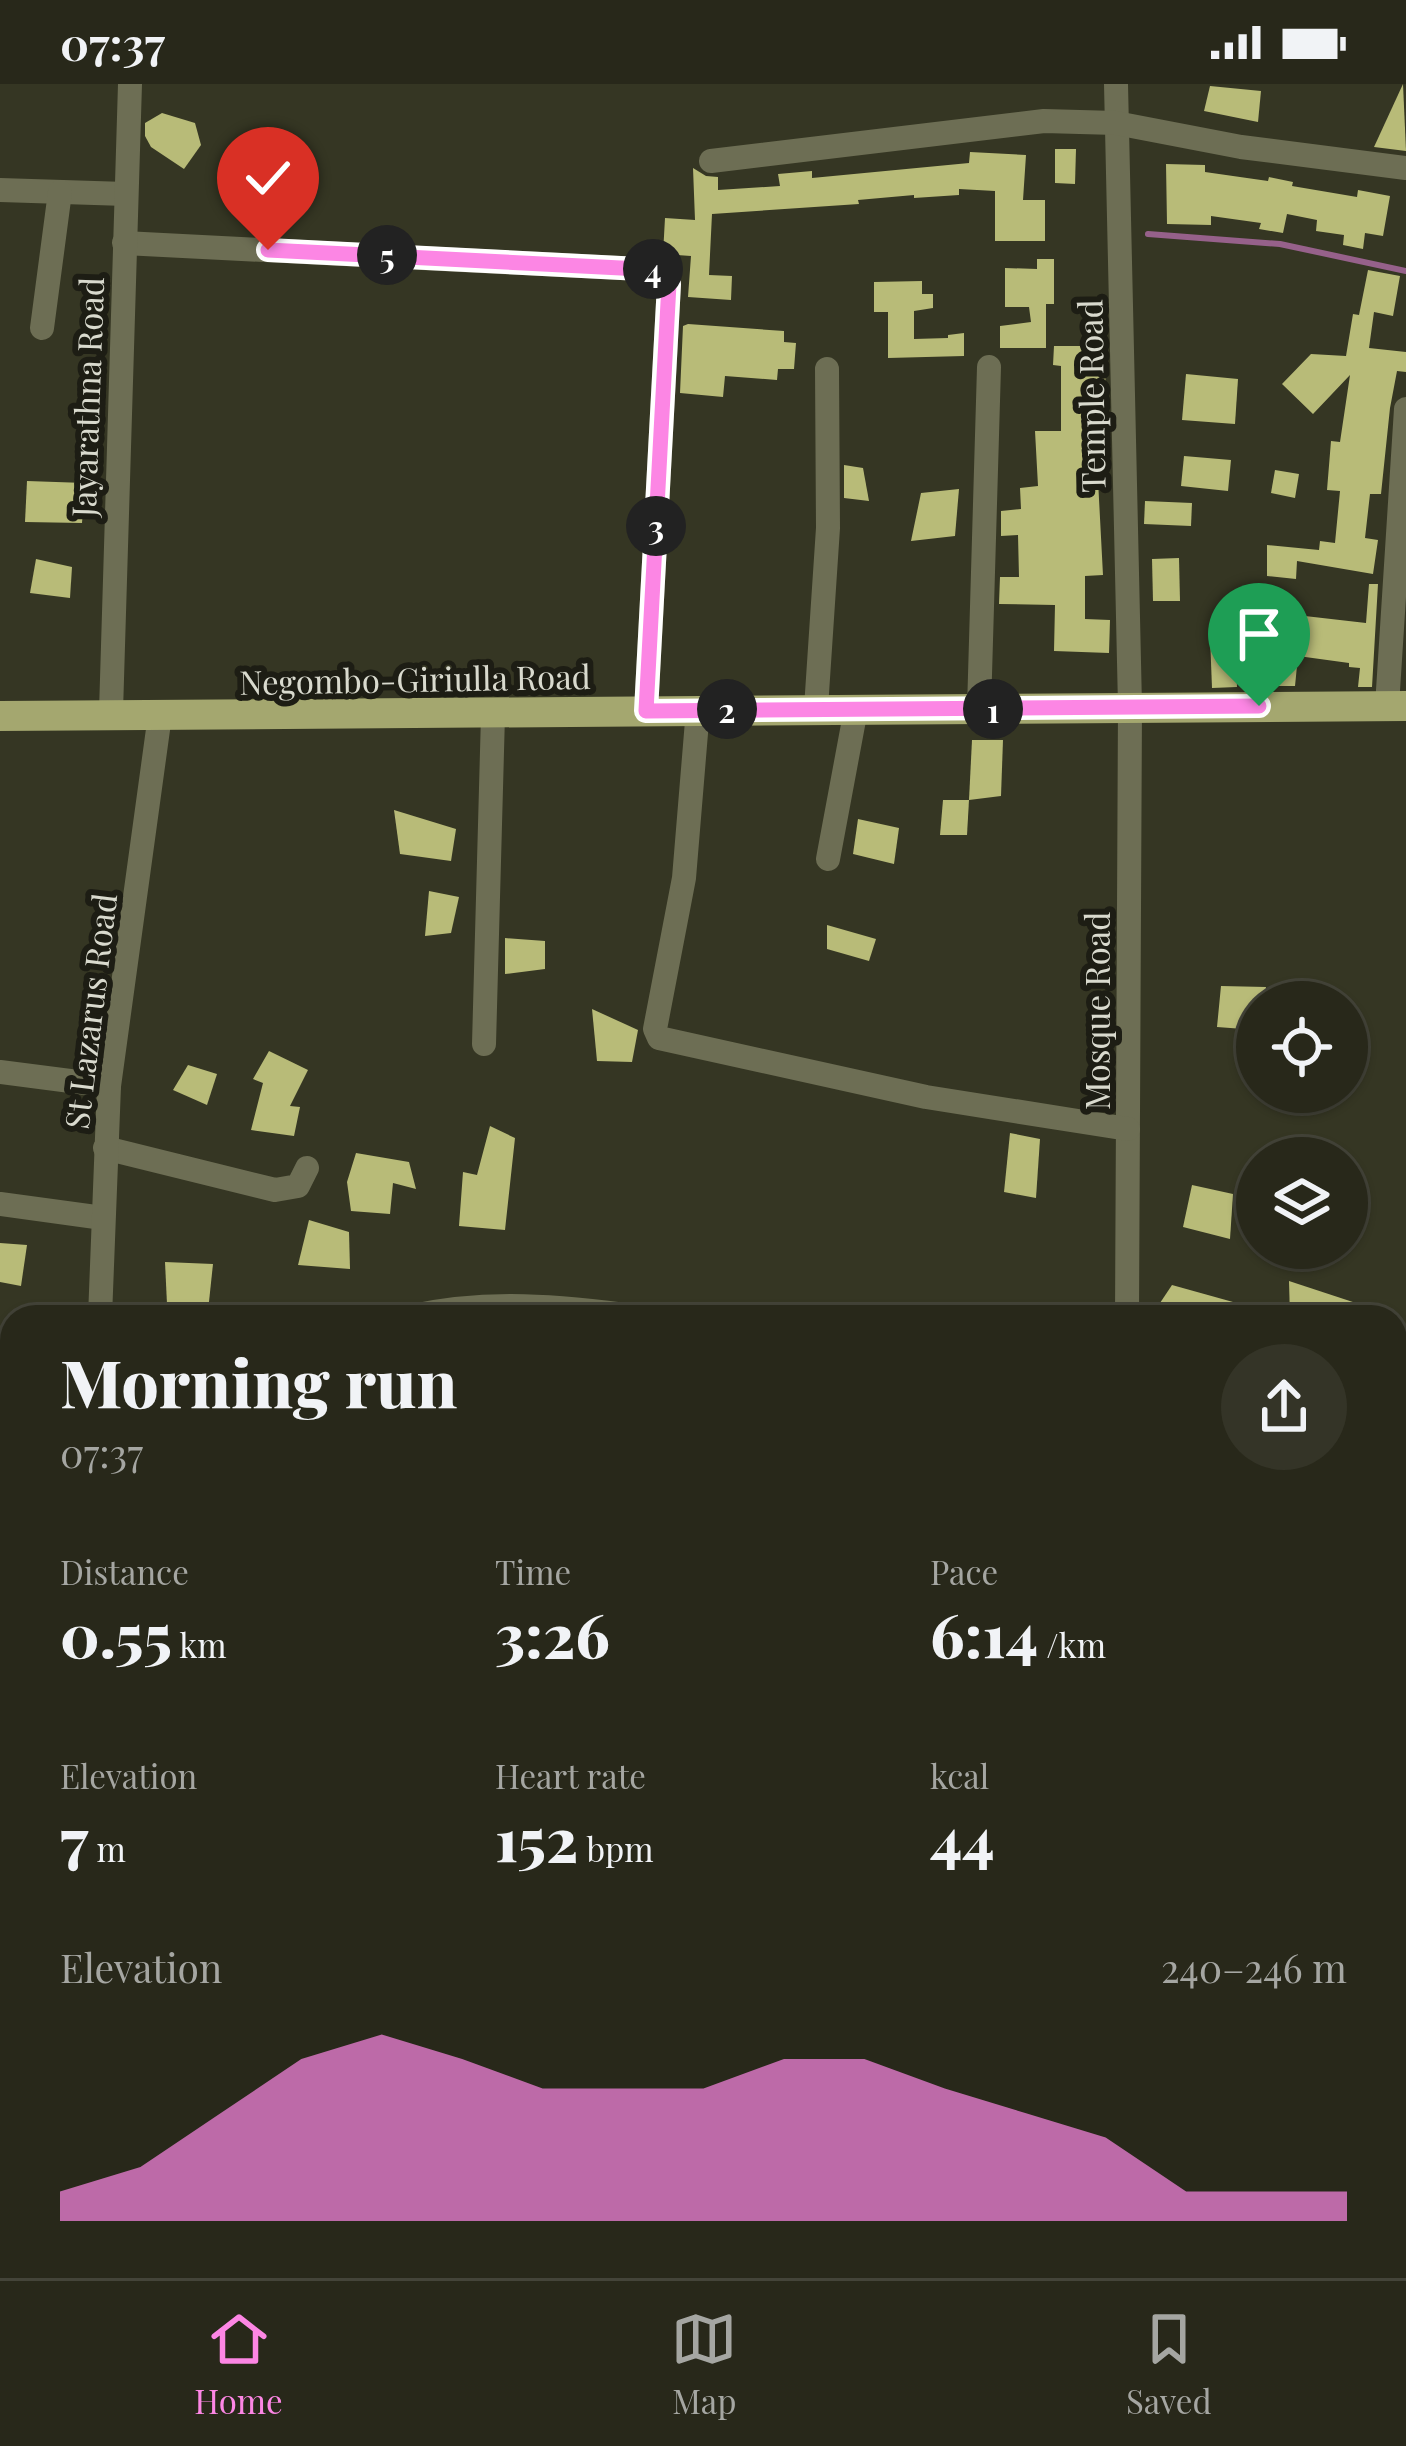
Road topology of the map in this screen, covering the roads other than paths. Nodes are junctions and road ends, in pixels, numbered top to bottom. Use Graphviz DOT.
graph roads {
  1 [pos="130,84"];
  2 [pos="1116,84"];
  3 [pos="1116,124"];
  4 [pos="711,161"];
  5 [pos="1406,168"];
  6 [pos="0,190"];
  7 [pos="60,192"];
  8 [pos="126,194"];
  9 [pos="124,243"];
  10 [pos="42,328"];
  11 [pos="989,367"];
  12 [pos="827,369"];
  13 [pos="1406,409"];
  14 [pos="1130,706"];
  15 [pos="1397,706"];
  16 [pos="816,708"];
  17 [pos="698,709"];
  18 [pos="856,709"];
  19 [pos="979,710"];
  20 [pos="646,711"];
  21 [pos="111,712"];
  22 [pos="160,715"];
  23 [pos="493,715"];
  24 [pos="0,716"];
  25 [pos="828,860"];
  26 [pos="484,1044"];
  27 [pos="0,1072"];
  28 [pos="109,1085"];
  29 [pos="1128,1129"];
  30 [pos="105,1148"];
  31 [pos="307,1168"];
  32 [pos="0,1204"];
  33 [pos="103,1218"];
  34 [pos="104,1305"];
  35 [pos="1127,1305"];
  1 -- 8 [label="street, Jayarathna Road"];
  2 -- 3 [label="street, Temple Road"];
  3 -- 4 [label="street"];
  3 -- 5 [label="street"];
  3 -- 14 [label="street, Temple Road"];
  6 -- 7 [label="street"];
  7 -- 8 [label="street"];
  7 -- 10 [label="street"];
  8 -- 9 [label="street, Jayarathna Road"];
  9 -- 20 [label="street"];
  9 -- 21 [label="street, Jayarathna Road"];
  11 -- 19 [label="street"];
  12 -- 16 [label="street"];
  13 -- 15 [label="street"];
  14 -- 15 [label="main road, Negombo-Giriulla Road"];
  14 -- 19 [label="main road, Negombo-Giriulla Road"];
  14 -- 29 [label="street, Mosque Road"];
  16 -- 17 [label="main road, Negombo-Giriulla Road"];
  16 -- 18 [label="main road, Negombo-Giriulla Road"];
  17 -- 20 [label="main road, Negombo-Giriulla Road"];
  17 -- 29 [label="street"];
  18 -- 19 [label="main road, Negombo-Giriulla Road"];
  18 -- 25 [label="street"];
  20 -- 23 [label="main road, Negombo-Giriulla Road"];
  21 -- 22 [label="main road, Negombo-Giriulla Road"];
  21 -- 24 [label="main road, Negombo-Giriulla Road"];
  22 -- 23 [label="main road, Negombo-Giriulla Road"];
  22 -- 28 [label="street, St Lazarus Road"];
  23 -- 26 [label="street"];
  27 -- 28 [label="street"];
  28 -- 30 [label="street, St Lazarus Road"];
  29 -- 35 [label="street, Mosque Road"];
  30 -- 31 [label="street"];
  30 -- 33 [label="street, St Lazarus Road"];
  32 -- 33 [label="street"];
  33 -- 34 [label="street, St Lazarus Road"];
}
